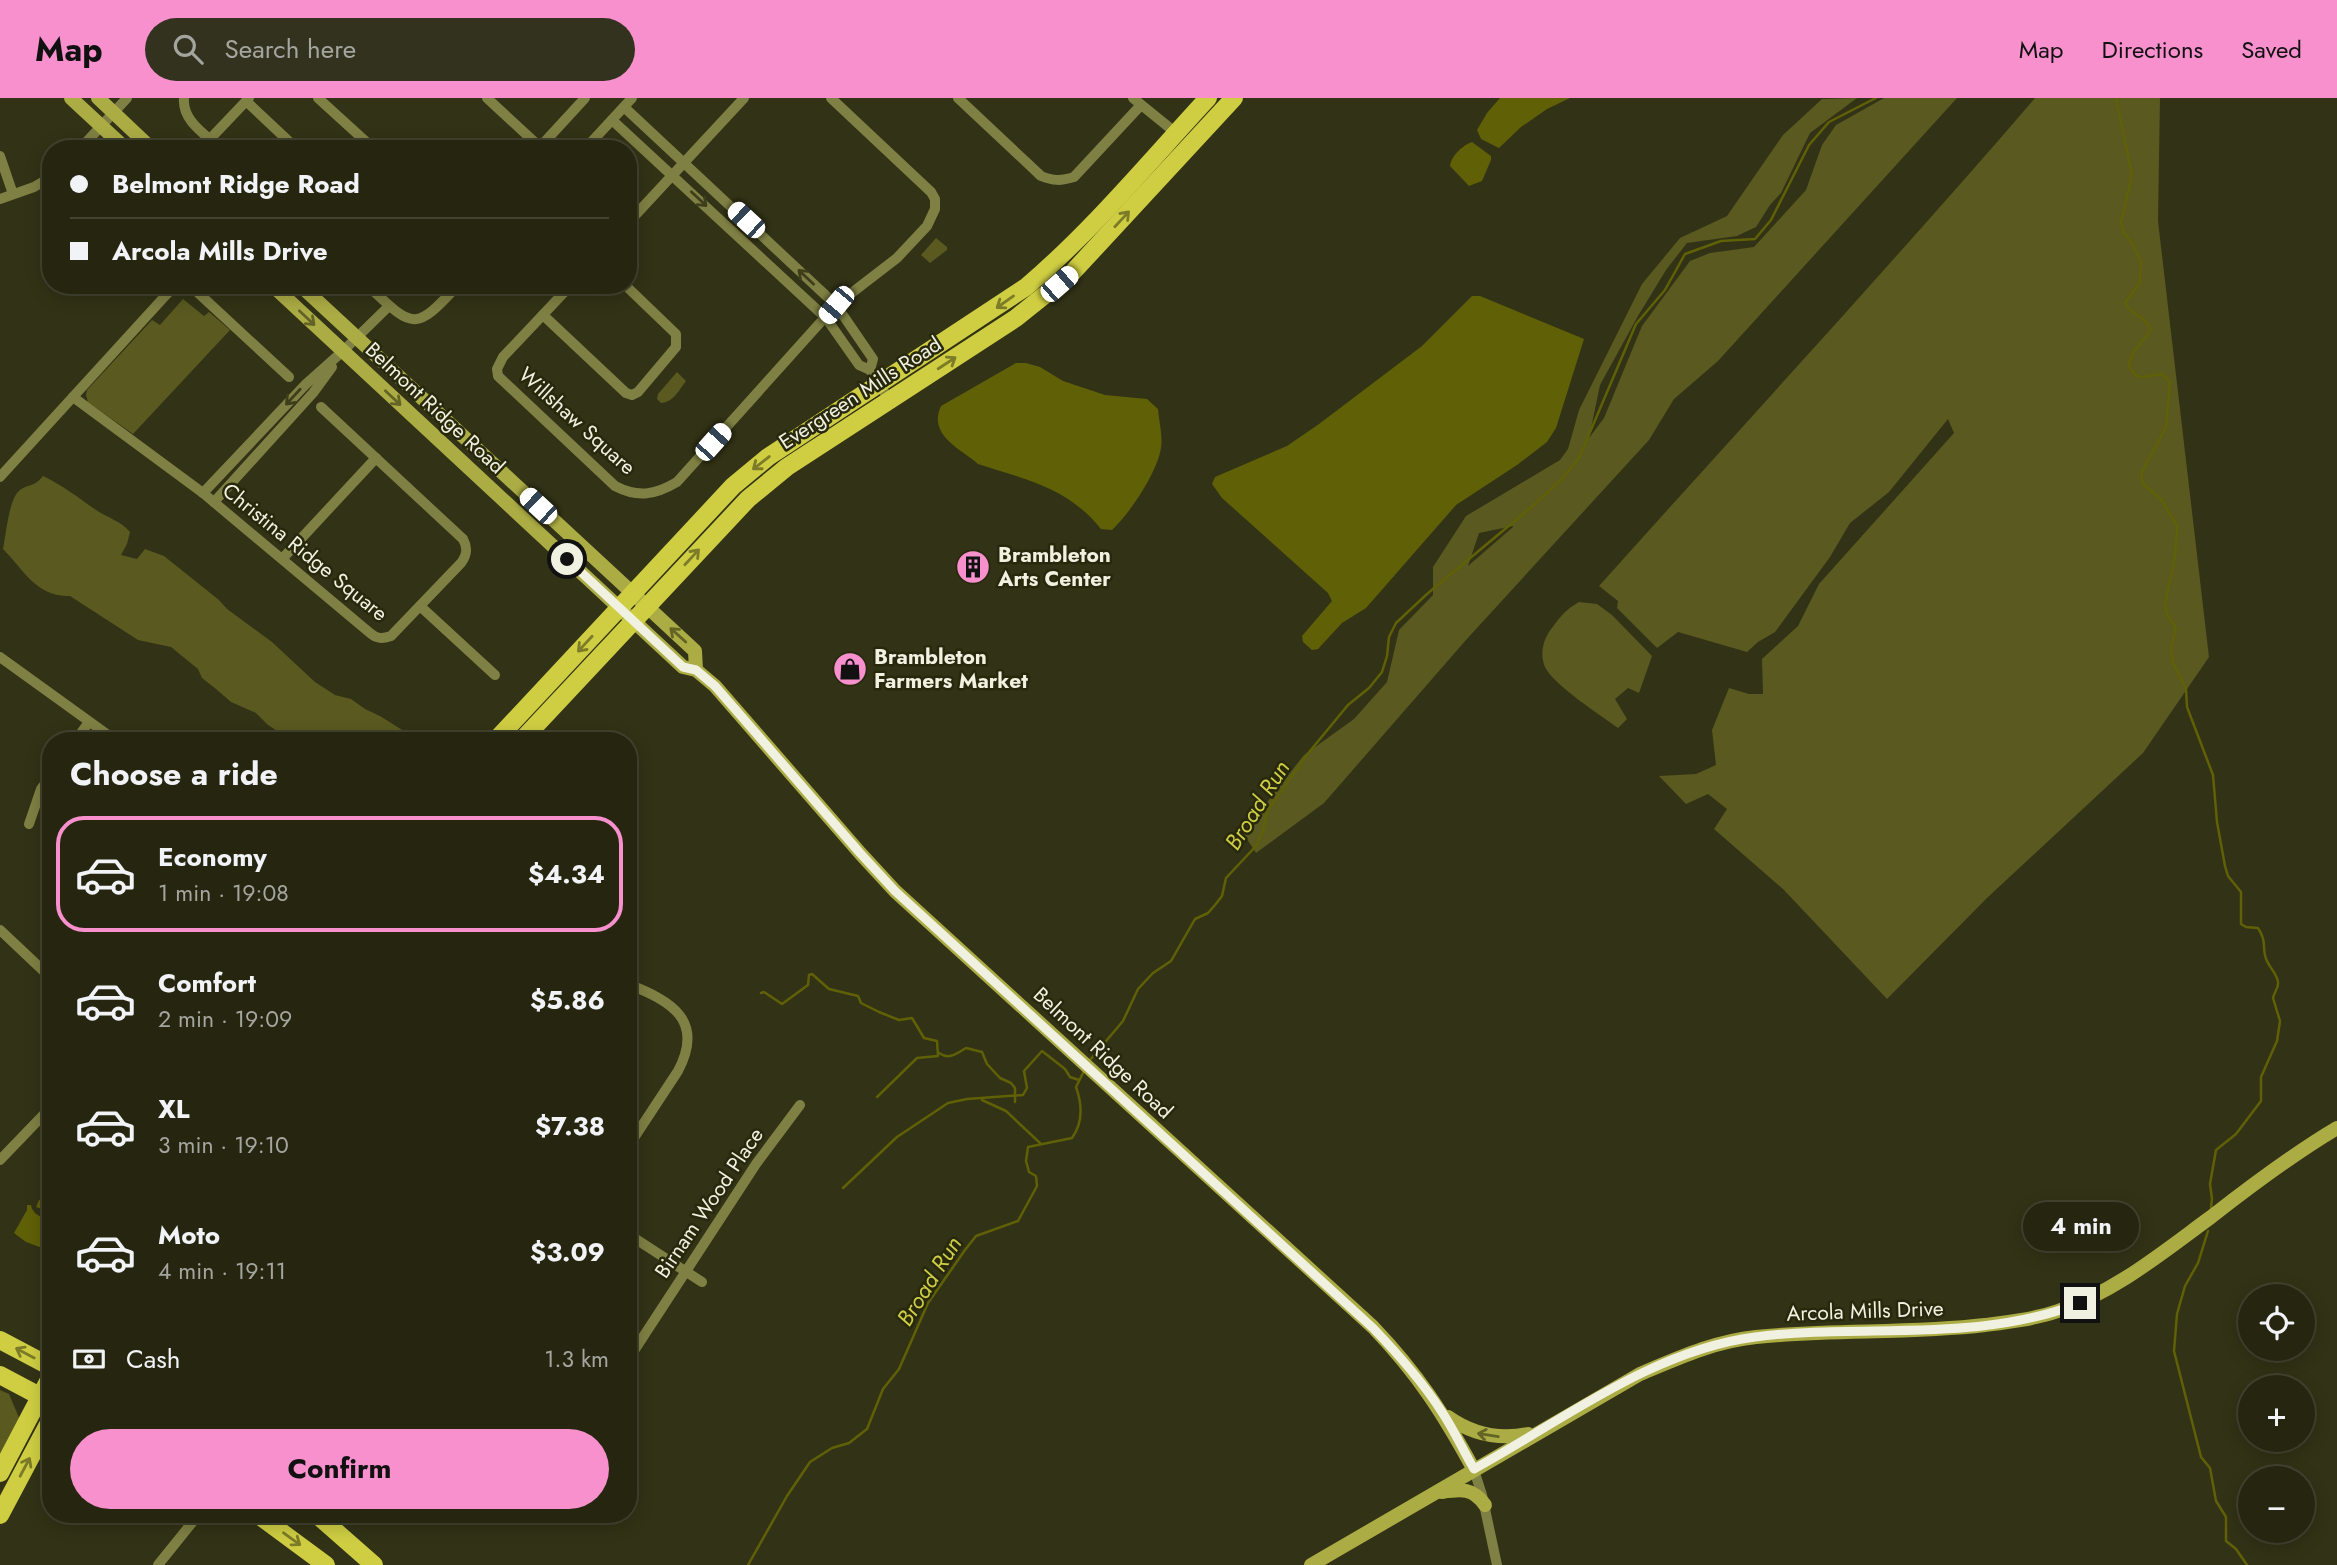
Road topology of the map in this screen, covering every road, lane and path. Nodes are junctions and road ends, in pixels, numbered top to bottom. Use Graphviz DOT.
graph roads {
  1 [pos="71,98"];
  2 [pos="98,98"];
  3 [pos="127,98"];
  4 [pos="184,98"];
  5 [pos="318,98"];
  6 [pos="487,98"];
  7 [pos="585,98"];
  8 [pos="744,98"];
  9 [pos="831,98"];
  10 [pos="958,98"];
  11 [pos="1208,98"];
  12 [pos="1234,98"];
  13 [pos="248,100"];
  14 [pos="1137,101"];
  15 [pos="628,102"];
  16 [pos="114,113"];
  17 [pos="612,120"];
  18 [pos="102,126"];
  19 [pos="1176,133"];
  20 [pos="211,139"];
  21 [pos="89,140"];
  22 [pos="117,140"];
  23 [pos="142,140"];
  24 [pos="288,140"];
  25 [pos="363,140"];
  26 [pos="532,140"];
  27 [pos="548,140"];
  28 [pos="593,140"];
  29 [pos="635,140"];
  30 [pos="637,142"];
  31 [pos="0,156"];
  32 [pos="684,163"];
  33 [pos="673,174"];
  34 [pos="42,182"];
  35 [pos="13,194"];
  36 [pos="0,199"];
  37 [pos="637,213"];
  38 [pos="167,294"];
  39 [pos="199,294"];
  40 [pos="282,294"];
  41 [pos="310,294"];
  42 [pos="376,294"];
  43 [pos="449,294"];
  44 [pos="563,294"];
  45 [pos="634,294"];
  46 [pos="836,305"];
  47 [pos="389,306"];
  48 [pos="543,315"];
  49 [pos="826,318"];
  50 [pos="357,337"];
  51 [pos="343,351"];
  52 [pos="289,377"];
  53 [pos="875,377"];
  54 [pos="73,397"];
  55 [pos="890,401"];
  56 [pos="321,407"];
  57 [pos="376,458"];
  58 [pos="0,477"];
  59 [pos="203,493"];
  60 [pos="214,502"];
  61 [pos="283,558"];
  62 [pos="632,594"];
  63 [pos="420,606"];
  64 [pos="646,607"];
  65 [pos="619,608"];
  66 [pos="633,621"];
  67 [pos="0,657"];
  68 [pos="696,670"];
  69 [pos="495,676"];
  70 [pos="89,722"];
  71 [pos="82,732"];
  72 [pos="103,732"];
  73 [pos="503,732"];
  74 [pos="529,732"];
  75 [pos="42,788"];
  76 [pos="29,824"];
  77 [pos="0,930"];
  78 [pos="42,970"];
  79 [pos="637,987"];
  80 [pos="800,1105"];
  81 [pos="42,1116"];
  82 [pos="2337,1128"];
  83 [pos="637,1133"];
  84 [pos="0,1160"];
  85 [pos="637,1242"];
  86 [pos="685,1271"];
  87 [pos="702,1282"];
  88 [pos="0,1340"];
  89 [pos="637,1346"];
  90 [pos="42,1362"];
  91 [pos="0,1375"];
  92 [pos="42,1397"];
  93 [pos="42,1405"];
  94 [pos="1444,1415"];
  95 [pos="1536,1433"];
  96 [pos="42,1436"];
  97 [pos="1474,1469"];
  98 [pos="0,1473"];
  99 [pos="1431,1495"];
  100 [pos="1485,1505"];
  101 [pos="0,1515"];
  102 [pos="192,1523"];
  103 [pos="269,1523"];
  104 [pos="326,1523"];
  105 [pos="158,1565"];
  106 [pos="326,1565"];
  107 [pos="374,1565"];
  108 [pos="1311,1565"];
  109 [pos="1497,1565"];
  1 -- 18 [label="street"];
  2 -- 16 [label="street"];
  3 -- 16 [label="street"];
  4 -- 20 [label="street"];
  5 -- 25 [label="street"];
  6 -- 26 [label="street"];
  7 -- 27 [label="street"];
  8 -- 32 [label="street"];
  9 -- 46 [label="street, Willshaw Square"];
  10 -- 14 [label="street"];
  11 -- 19 [label="main road, Evergreen Mills Road"];
  55 -- 12 [label="main road, Evergreen Mills Road, one-way"];
  13 -- 20 [label="street"];
  13 -- 24 [label="street"];
  14 -- 19 [label="street"];
  15 -- 17 [label="street"];
  15 -- 32 [label="street"];
  16 -- 18 [label="street"];
  16 -- 23 [label="street"];
  17 -- 28 [label="street"];
  17 -- 29 [label="street"];
  18 -- 21 [label="street"];
  18 -- 22 [label="street"];
  19 -- 53 [label="main road, Evergreen Mills Road, one-way"];
  30 -- 33 [label="street"];
  31 -- 35 [label="street"];
  32 -- 33 [label="street"];
  46 -- 32 [label="street, one-way"];
  33 -- 37 [label="street"];
  33 -- 49 [label="street, one-way"];
  34 -- 35 [label="street"];
  35 -- 36 [label="street"];
  38 -- 54 [label="street"];
  39 -- 52 [label="street"];
  40 -- 51 [label="street, Belmont Ridge Road, one-way"];
  41 -- 50 [label="street, Belmont Ridge Road"];
  42 -- 47 [label="street"];
  43 -- 47 [label="street"];
  44 -- 48 [label="street, Willshaw Square"];
  45 -- 48 [label="street"];
  46 -- 49 [label="street, Willshaw Square"];
  46 -- 53 [label="street"];
  47 -- 50 [label="street"];
  48 -- 49 [label="street, Willshaw Square"];
  49 -- 53 [label="street"];
  50 -- 51 [label="street"];
  50 -- 62 [label="street, Belmont Ridge Road"];
  51 -- 59 [label="street, one-way"];
  51 -- 60 [label="street"];
  51 -- 65 [label="street, Belmont Ridge Road, one-way"];
  53 -- 55 [label="street"];
  53 -- 62 [label="main road, Evergreen Mills Road, one-way"];
  54 -- 58 [label="street"];
  54 -- 59 [label="street, Christina Ridge Square"];
  64 -- 55 [label="main road, Evergreen Mills Road, one-way"];
  56 -- 57 [label="street, Christina Ridge Square"];
  57 -- 61 [label="street"];
  57 -- 63 [label="street, Christina Ridge Square"];
  59 -- 60 [label="street, Christina Ridge Square"];
  60 -- 61 [label="street, Christina Ridge Square"];
  61 -- 63 [label="street, Christina Ridge Square"];
  62 -- 64 [label="street, Belmont Ridge Road"];
  62 -- 65 [label="main road, Evergreen Mills Road"];
  63 -- 69 [label="street"];
  64 -- 66 [label="main road, Evergreen Mills Road"];
  68 -- 64 [label="street, Belmont Ridge Road, one-way"];
  65 -- 66 [label="street, Belmont Ridge Road"];
  65 -- 73 [label="main road, Evergreen Mills Road, one-way"];
  66 -- 68 [label="street, Belmont Ridge Road"];
  66 -- 74 [label="main road, Evergreen Mills Road"];
  67 -- 70 [label="street"];
  68 -- 94 [label="street, Belmont Ridge Road"];
  70 -- 71 [label="street"];
  70 -- 72 [label="street"];
  75 -- 76 [label="street"];
  77 -- 78 [label="street"];
  79 -- 83 [label="street"];
  80 -- 86 [label="street, Birnam Wood Place"];
  81 -- 84 [label="street"];
  82 -- 95 [label="street, Arcola Mills Drive"];
  85 -- 86 [label="street"];
  86 -- 87 [label="street"];
  86 -- 89 [label="street, Birnam Wood Place"];
  90 -- 88 [label="main road, one-way"];
  91 -- 92 [label="main road"];
  93 -- 98 [label="main road"];
  95 -- 94 [label="street, one-way"];
  94 -- 97 [label="street, Belmont Ridge Road"];
  95 -- 97 [label="street, Arcola Mills Drive"];
  101 -- 96 [label="main road, one-way"];
  97 -- 99 [label="street, Arcola Mills Drive"];
  97 -- 100 [label="street"];
  99 -- 100 [label="street"];
  99 -- 108 [label="street, Arcola Mills Drive"];
  100 -- 109 [label="street"];
  102 -- 105 [label="street"];
  103 -- 106 [label="main road, one-way"];
  104 -- 107 [label="main road"];
}
